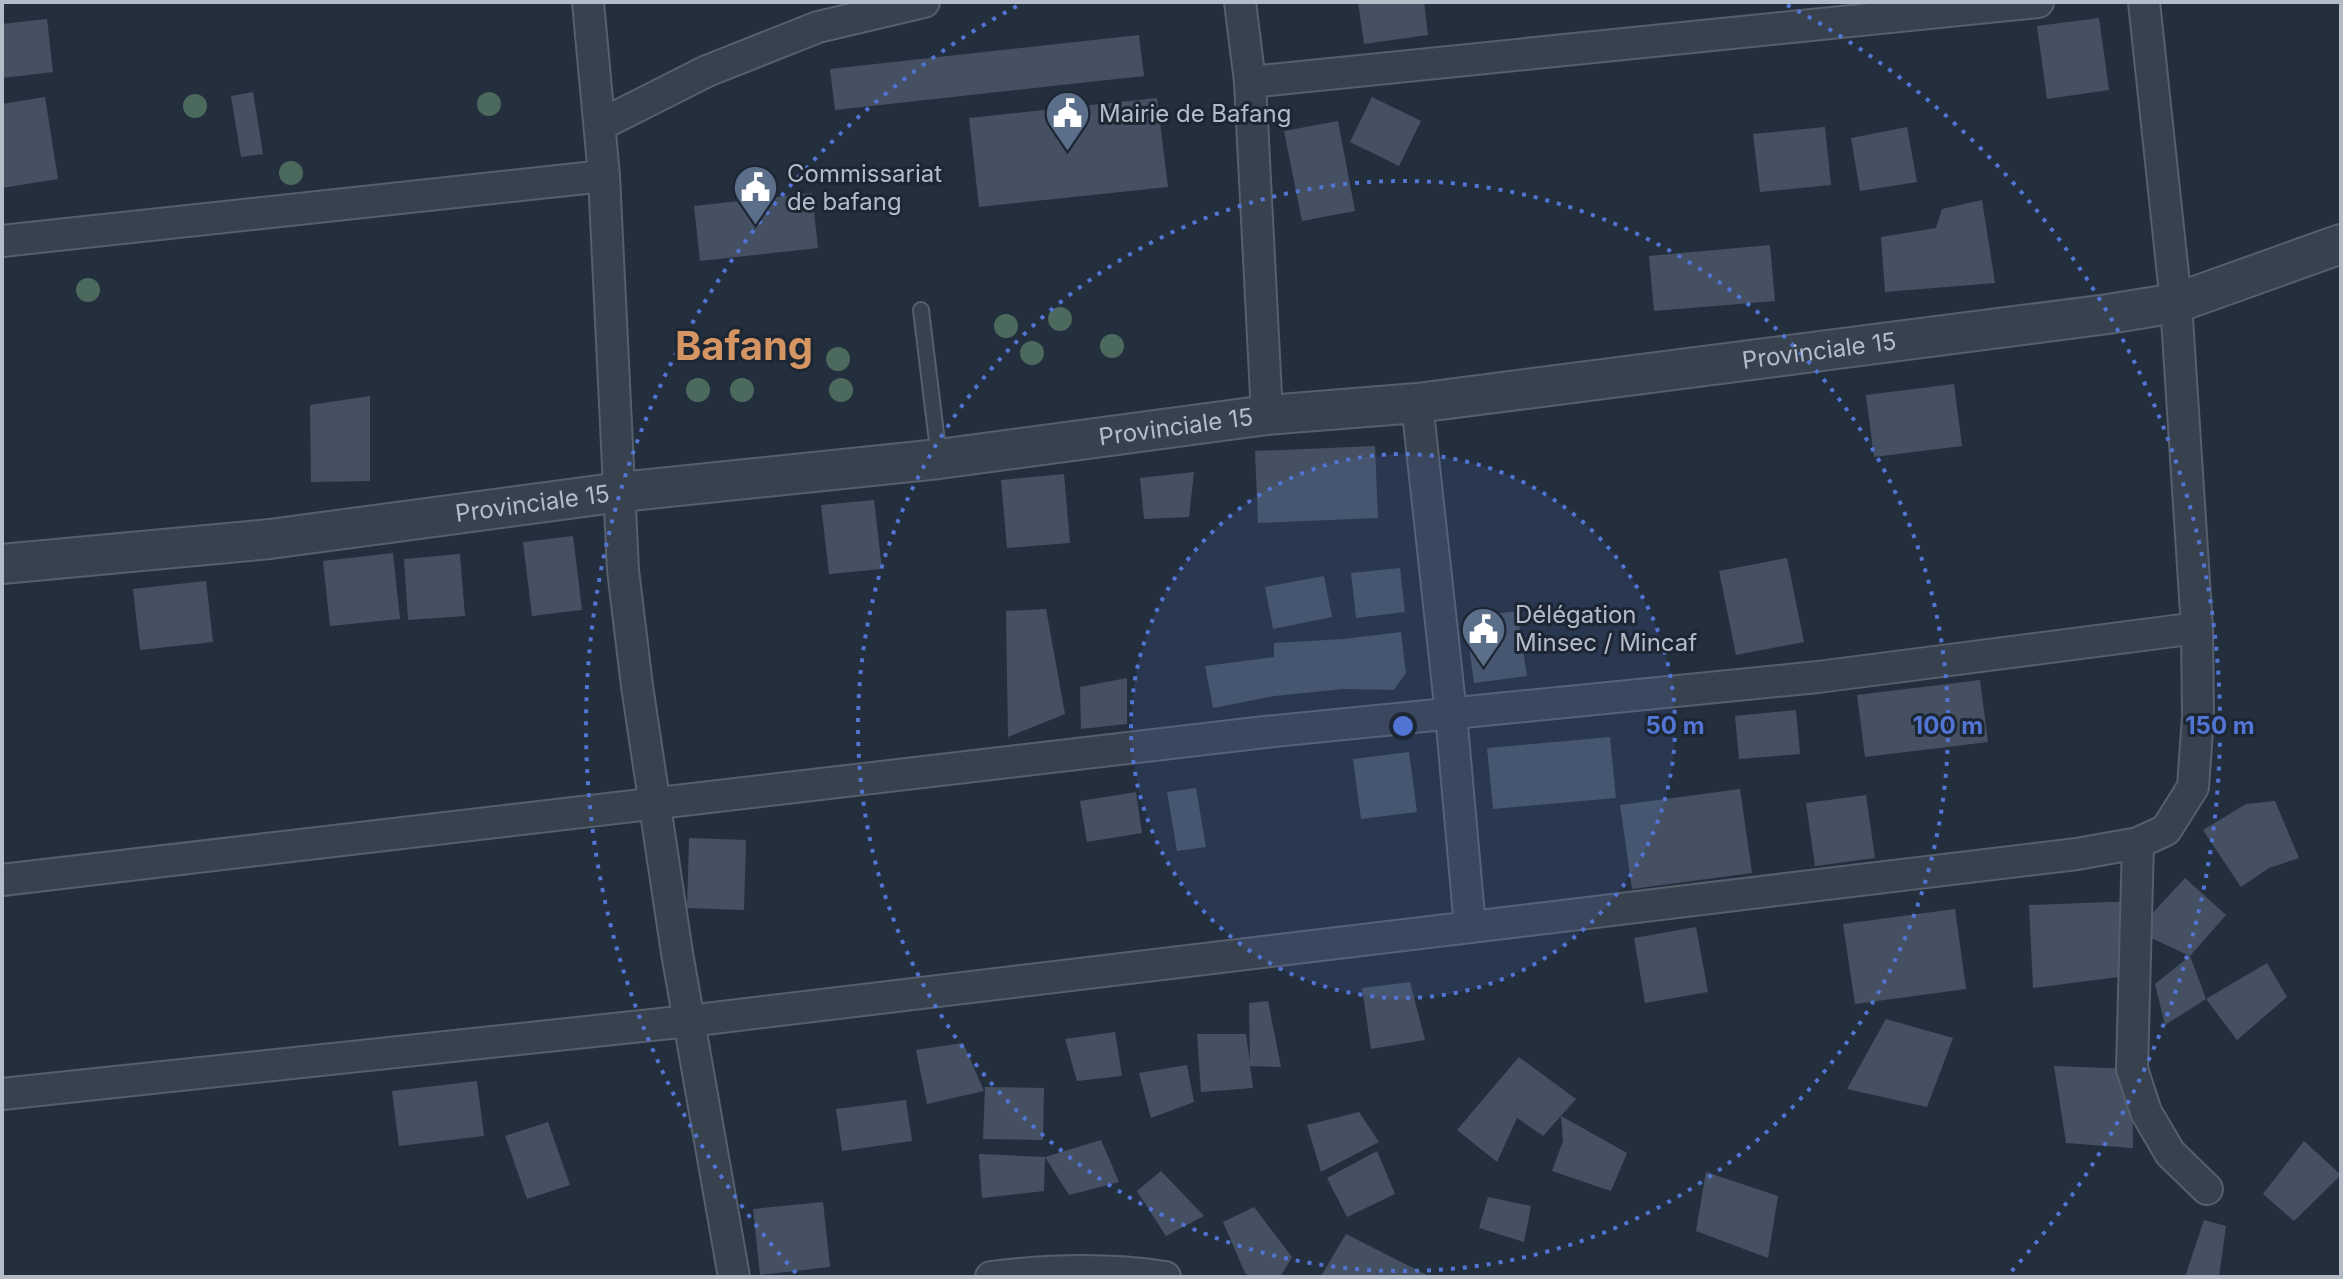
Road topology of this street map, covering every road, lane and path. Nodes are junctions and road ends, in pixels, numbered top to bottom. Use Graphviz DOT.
graph roads {
  1 [pos="588,2"];
  2 [pos="924,2"];
  3 [pos="1240,2"];
  4 [pos="2038,2"];
  5 [pos="2144,2"];
  6 [pos="1250,82"];
  7 [pos="600,125"];
  8 [pos="604,176"];
  9 [pos="2,241"];
  10 [pos="2341,244"];
  11 [pos="2176,303"];
  12 [pos="921,310"];
  13 [pos="1417,403"];
  14 [pos="1267,415"];
  15 [pos="939,459"];
  16 [pos="621,492"];
  17 [pos="2,564"];
  18 [pos="2197,628"];
  19 [pos="1451,714"];
  20 [pos="657,804"];
  21 [pos="2138,843"];
  22 [pos="2,880"];
  23 [pos="1470,927"];
  24 [pos="689,1021"];
  25 [pos="2,1094"];
  26 [pos="2207,1189"];
  27 [pos="734,1277"];
  28 [pos="991,1277"];
  29 [pos="1165,1277"];
  1 -- 7 [label="street"];
  2 -- 7 [label="street"];
  3 -- 6 [label="street"];
  4 -- 6 [label="street"];
  5 -- 11 [label="street"];
  6 -- 14 [label="street"];
  7 -- 8 [label="street"];
  8 -- 9 [label="street"];
  8 -- 16 [label="street"];
  10 -- 11 [label="street, Provinciale 15"];
  11 -- 13 [label="street, Provinciale 15"];
  11 -- 18 [label="street"];
  12 -- 15 [label="lane"];
  13 -- 14 [label="street, Provinciale 15"];
  13 -- 19 [label="street"];
  14 -- 15 [label="street, Provinciale 15"];
  15 -- 16 [label="street, Provinciale 15"];
  16 -- 17 [label="street, Provinciale 15"];
  16 -- 20 [label="street"];
  18 -- 19 [label="street"];
  18 -- 21 [label="street"];
  19 -- 20 [label="street"];
  19 -- 23 [label="street"];
  20 -- 22 [label="street"];
  20 -- 24 [label="street"];
  21 -- 23 [label="street"];
  21 -- 26 [label="street"];
  23 -- 24 [label="street"];
  24 -- 25 [label="street"];
  24 -- 27 [label="street"];
  28 -- 29 [label="street"];
}
